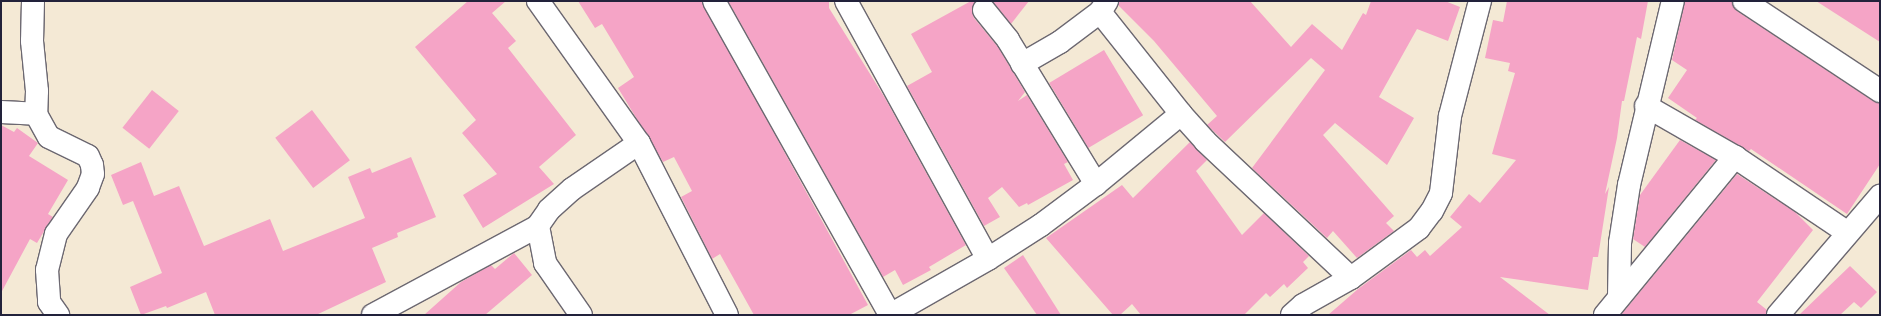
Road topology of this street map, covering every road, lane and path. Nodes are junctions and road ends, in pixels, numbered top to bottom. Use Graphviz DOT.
graph roads {
  1 [pos="33,1"];
  2 [pos="714,1"];
  3 [pos="846,1"];
  4 [pos="1480,1"];
  5 [pos="1673,1"];
  6 [pos="1744,1"];
  7 [pos="545,3"];
  8 [pos="1104,6"];
  9 [pos="984,10"];
  10 [pos="1022,64"];
  11 [pos="1880,91"];
  12 [pos="1646,106"];
  13 [pos="1,112"];
  14 [pos="36,114"];
  15 [pos="1181,114"];
  16 [pos="639,143"];
  17 [pos="1735,157"];
  18 [pos="1096,184"];
  19 [pos="1880,196"];
  20 [pos="538,226"];
  21 [pos="1848,232"];
  22 [pos="988,259"];
  23 [pos="1351,278"];
  24 [pos="1619,296"];
  25 [pos="58,315"];
  26 [pos="373,315"];
  27 [pos="581,315"];
  28 [pos="727,315"];
  29 [pos="890,315"];
  30 [pos="1292,315"];
  31 [pos="1605,315"];
  32 [pos="1778,315"];
  1 -- 14 [label="street"];
  2 -- 29 [label="street"];
  3 -- 22 [label="street"];
  4 -- 23 [label="street"];
  5 -- 12 [label="street"];
  6 -- 11 [label="street"];
  7 -- 16 [label="street"];
  8 -- 10 [label="street"];
  8 -- 15 [label="street"];
  9 -- 10 [label="street"];
  10 -- 18 [label="street"];
  12 -- 17 [label="street"];
  12 -- 24 [label="street"];
  13 -- 14 [label="street"];
  14 -- 25 [label="street"];
  15 -- 18 [label="street"];
  15 -- 23 [label="street"];
  16 -- 20 [label="street"];
  16 -- 28 [label="street"];
  17 -- 21 [label="street"];
  17 -- 24 [label="street"];
  18 -- 22 [label="street"];
  19 -- 21 [label="street"];
  20 -- 26 [label="street"];
  20 -- 27 [label="street"];
  21 -- 32 [label="street"];
  22 -- 29 [label="street"];
  23 -- 30 [label="street"];
  24 -- 31 [label="street"];
}
